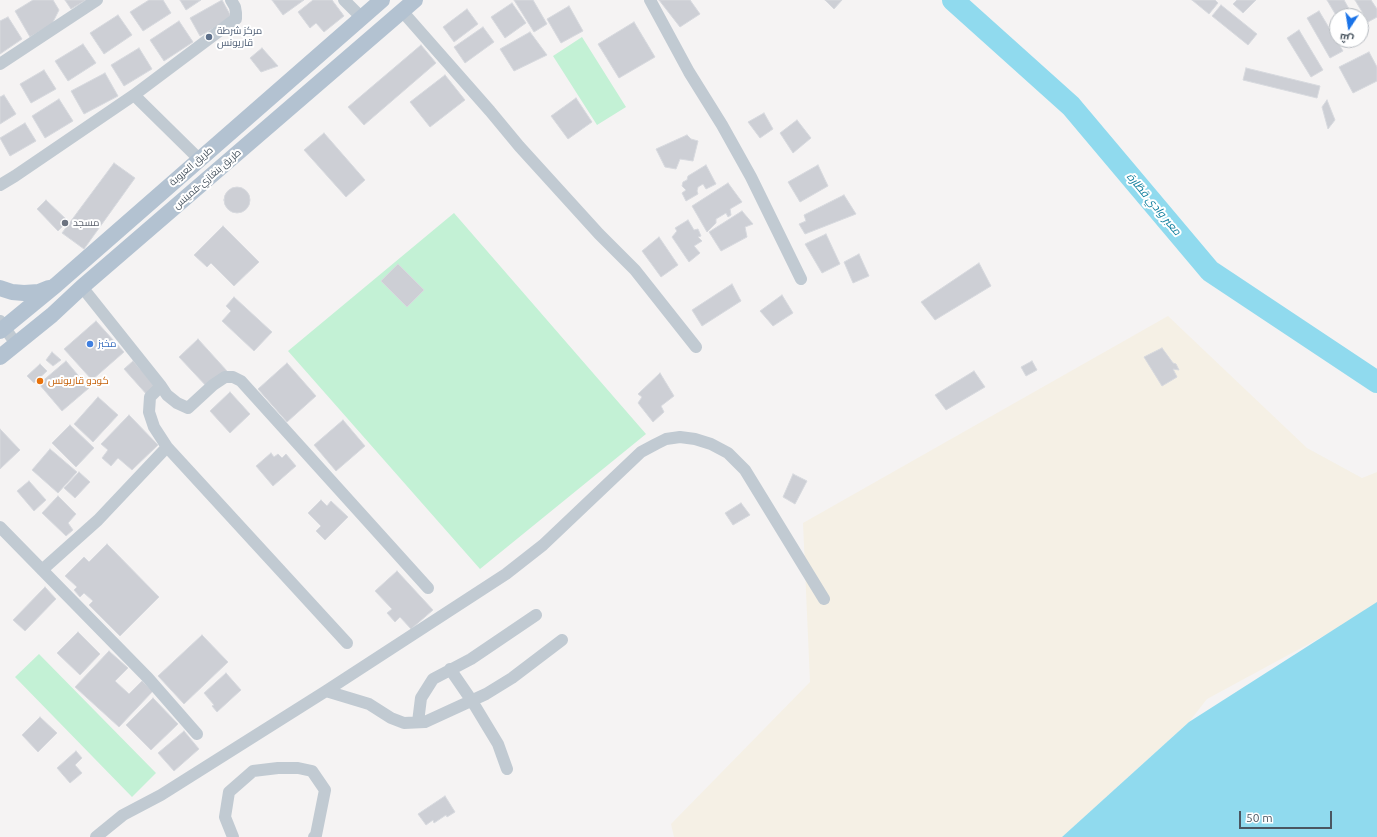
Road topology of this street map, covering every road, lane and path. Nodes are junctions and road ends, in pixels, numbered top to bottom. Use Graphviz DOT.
graph roads {
  1 [pos="97,0"];
  2 [pos="231,0"];
  3 [pos="344,0"];
  4 [pos="382,0"];
  5 [pos="414,0"];
  6 [pos="650,0"];
  7 [pos="402,11"];
  8 [pos="362,18"];
  9 [pos="0,64"];
  10 [pos="134,95"];
  11 [pos="199,159"];
  12 [pos="0,185"];
  13 [pos="801,279"];
  14 [pos="56,285"];
  15 [pos="0,288"];
  16 [pos="82,288"];
  17 [pos="2,326"];
  18 [pos="16,344"];
  19 [pos="696,347"];
  20 [pos="0,357"];
  21 [pos="161,386"];
  22 [pos="167,447"];
  23 [pos="0,527"];
  24 [pos="42,570"];
  25 [pos="428,588"];
  26 [pos="824,599"];
  27 [pos="536,615"];
  28 [pos="562,640"];
  29 [pos="347,643"];
  30 [pos="450,669"];
  31 [pos="326,692"];
  32 [pos="472,701"];
  33 [pos="418,722"];
  34 [pos="197,734"];
  35 [pos="507,769"];
  36 [pos="96,837"];
  37 [pos="233,837"];
  38 [pos="314,837"];
  1 -- 9 [label="street"];
  2 -- 10 [label="street"];
  3 -- 8 [label="street"];
  4 -- 8 [label="main road, طريق العروبة"];
  5 -- 7 [label="main road, طريق بنغازي-قمينس"];
  6 -- 13 [label="street"];
  7 -- 16 [label="main road, طريق بنغازي-قمينس"];
  7 -- 19 [label="street"];
  8 -- 11 [label="main road, طريق العروبة"];
  10 -- 11 [label="street"];
  10 -- 12 [label="street"];
  11 -- 14 [label="main road, طريق العروبة"];
  14 -- 15 [label="main road"];
  14 -- 17 [label="main road, طريق العروبة"];
  16 -- 18 [label="main road, طريق بنغازي-قمينس"];
  16 -- 21 [label="street"];
  17 -- 18 [label="street"];
  18 -- 20 [label="main road, طريق بنغازي-قمينس"];
  21 -- 22 [label="street"];
  21 -- 25 [label="street"];
  22 -- 24 [label="street"];
  22 -- 29 [label="street"];
  23 -- 24 [label="street"];
  24 -- 34 [label="street"];
  26 -- 31 [label="street"];
  27 -- 30 [label="street"];
  28 -- 32 [label="street"];
  30 -- 32 [label="street"];
  30 -- 33 [label="street"];
  31 -- 33 [label="street"];
  31 -- 36 [label="street"];
  32 -- 33 [label="street"];
  32 -- 35 [label="street"];
  37 -- 38 [label="street"];
}
